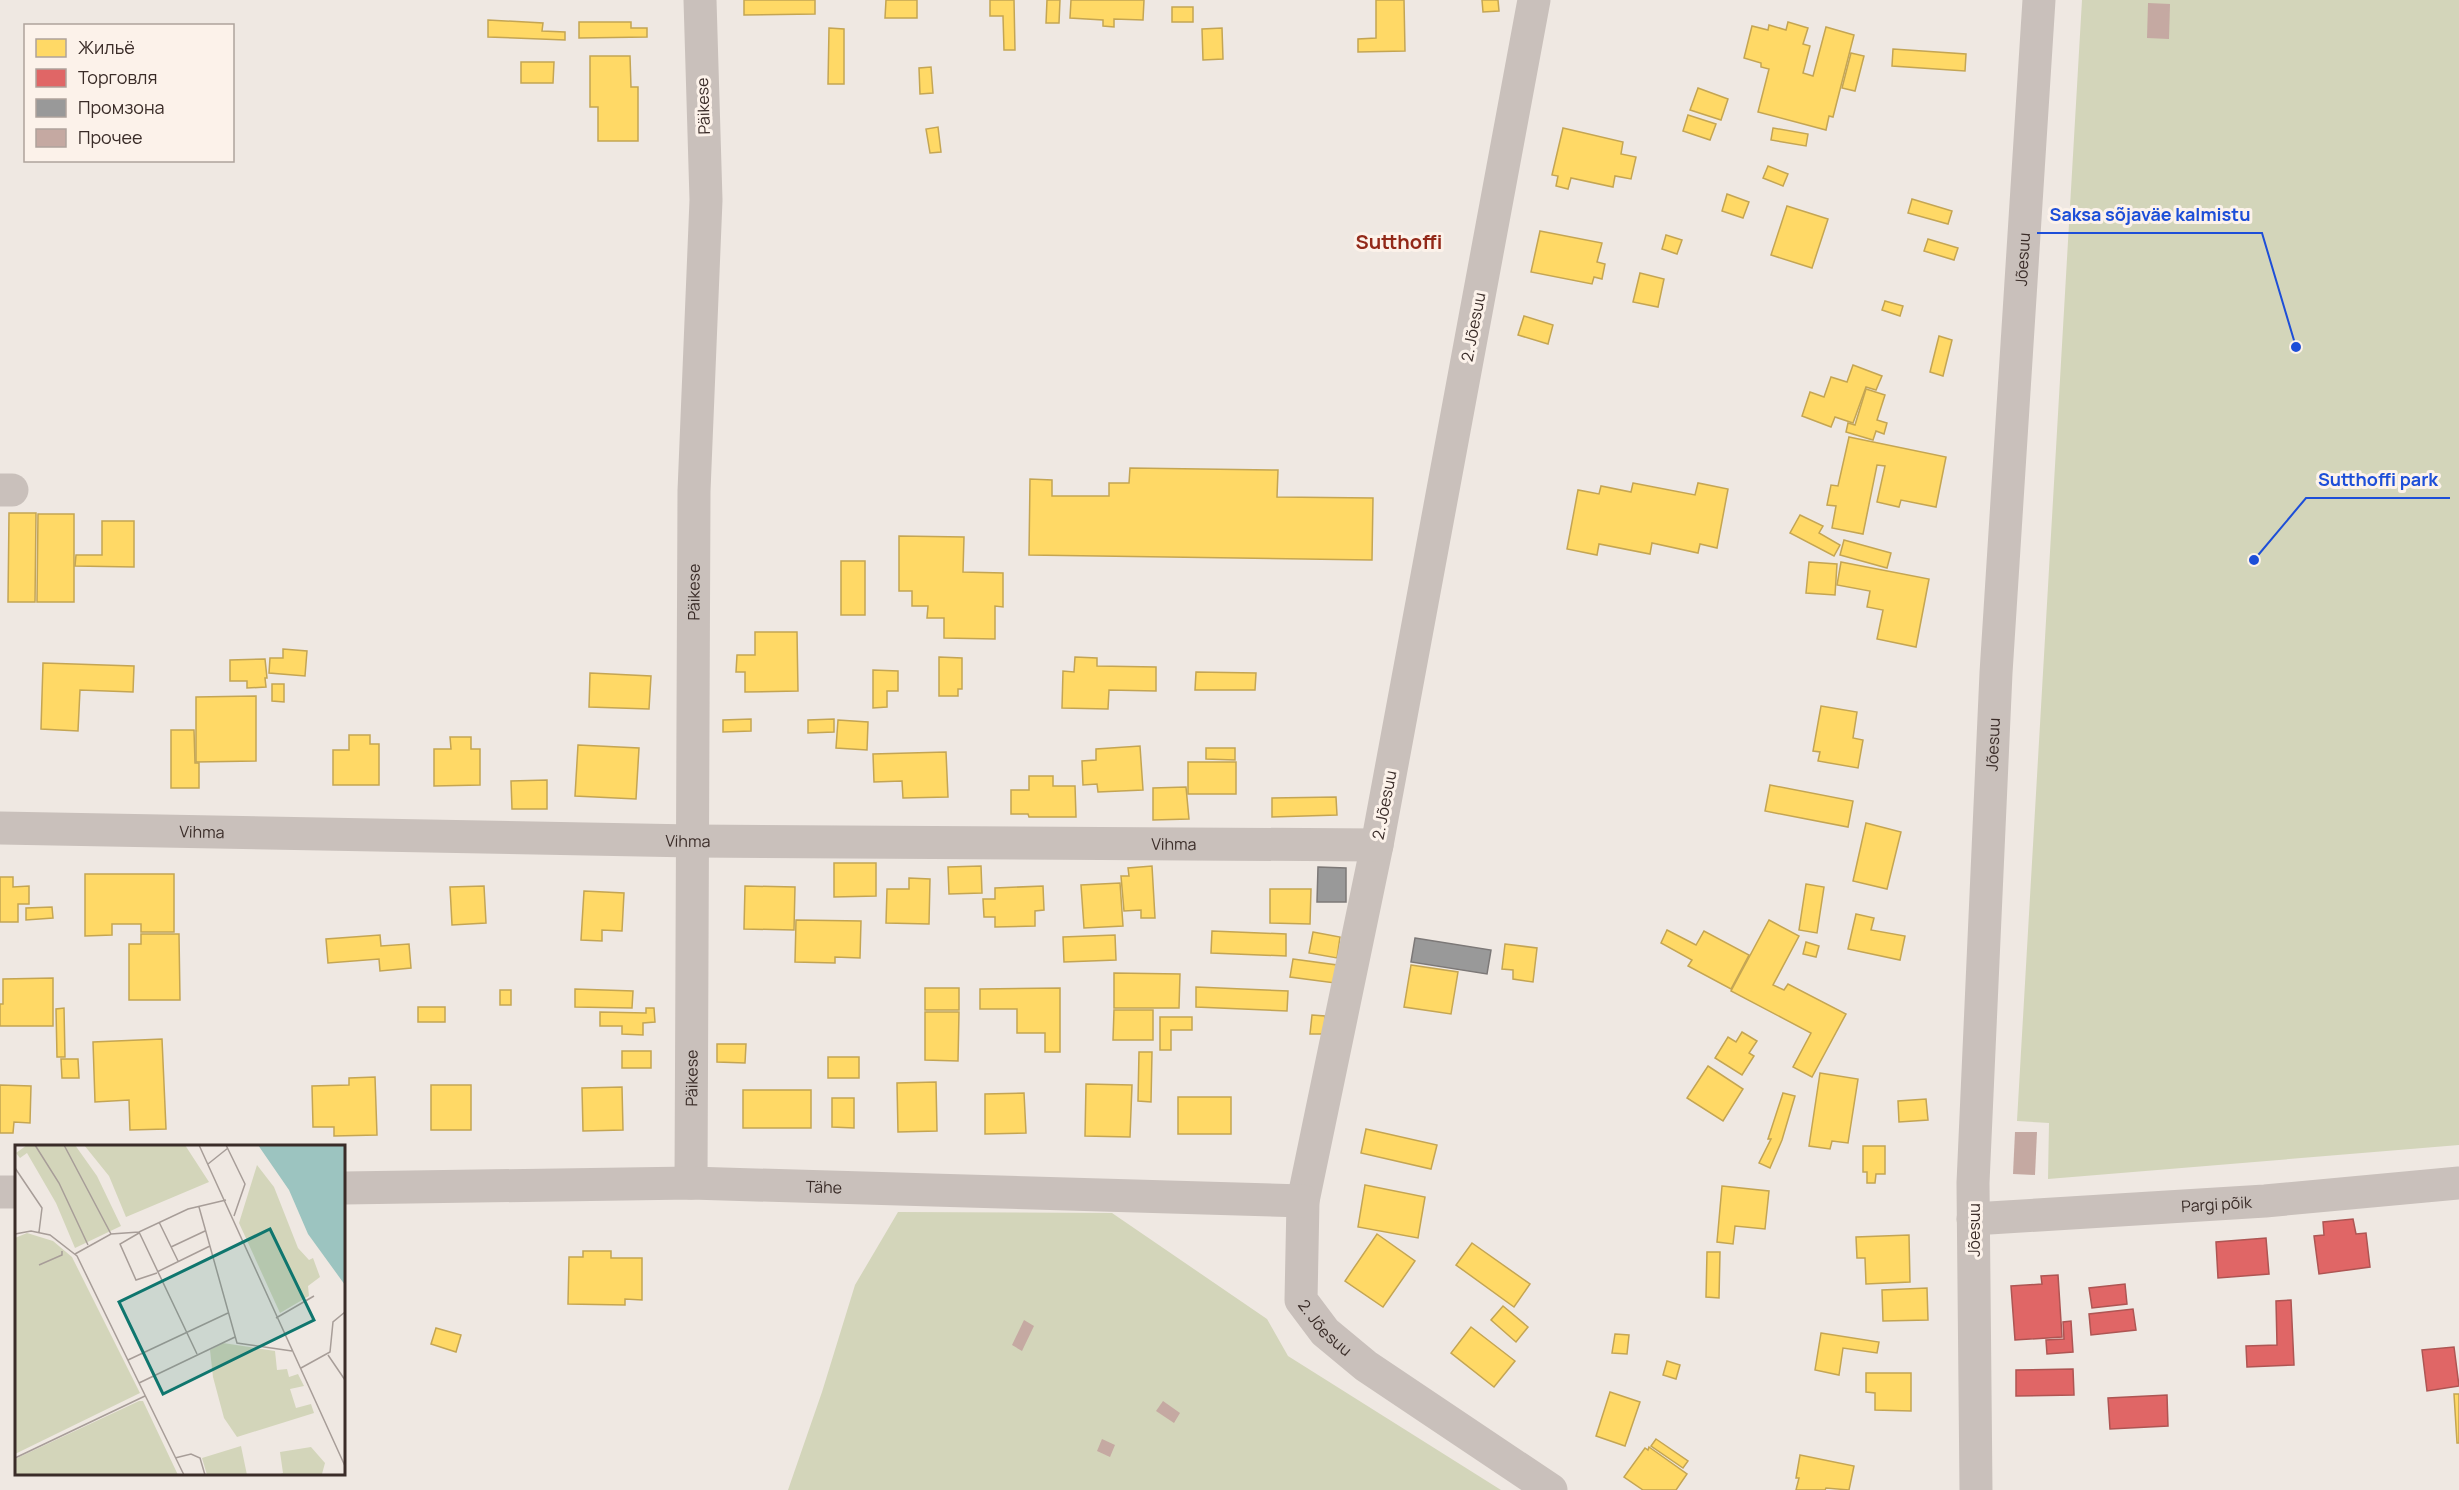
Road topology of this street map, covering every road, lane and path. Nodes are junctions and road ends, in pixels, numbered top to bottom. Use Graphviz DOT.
graph roads {
  1 [pos="700,0"];
  2 [pos="1534,0"];
  3 [pos="2039,0"];
  4 [pos="0,828"];
  5 [pos="693,842"];
  6 [pos="1377,845"];
  7 [pos="691,1183"];
  8 [pos="2459,1183"];
  9 [pos="345,1188"];
  10 [pos="1303,1201"];
  11 [pos="1973,1219"];
  12 [pos="1551,1490"];
  13 [pos="1976,1490"];
  1 -- 5 [label="street, Päikese"];
  2 -- 6 [label="street, 2. Jõesuu"];
  3 -- 11 [label="street, Jõesuu"];
  4 -- 5 [label="street, Vihma"];
  5 -- 6 [label="street, Vihma"];
  5 -- 7 [label="street, Päikese"];
  6 -- 10 [label="street, 2. Jõesuu"];
  7 -- 9 [label="street, Tähe"];
  7 -- 10 [label="street, Tähe"];
  8 -- 11 [label="street, Pargi põik"];
  10 -- 12 [label="street, 2. Jõesuu"];
  11 -- 13 [label="street, Jõesuu"];
}
